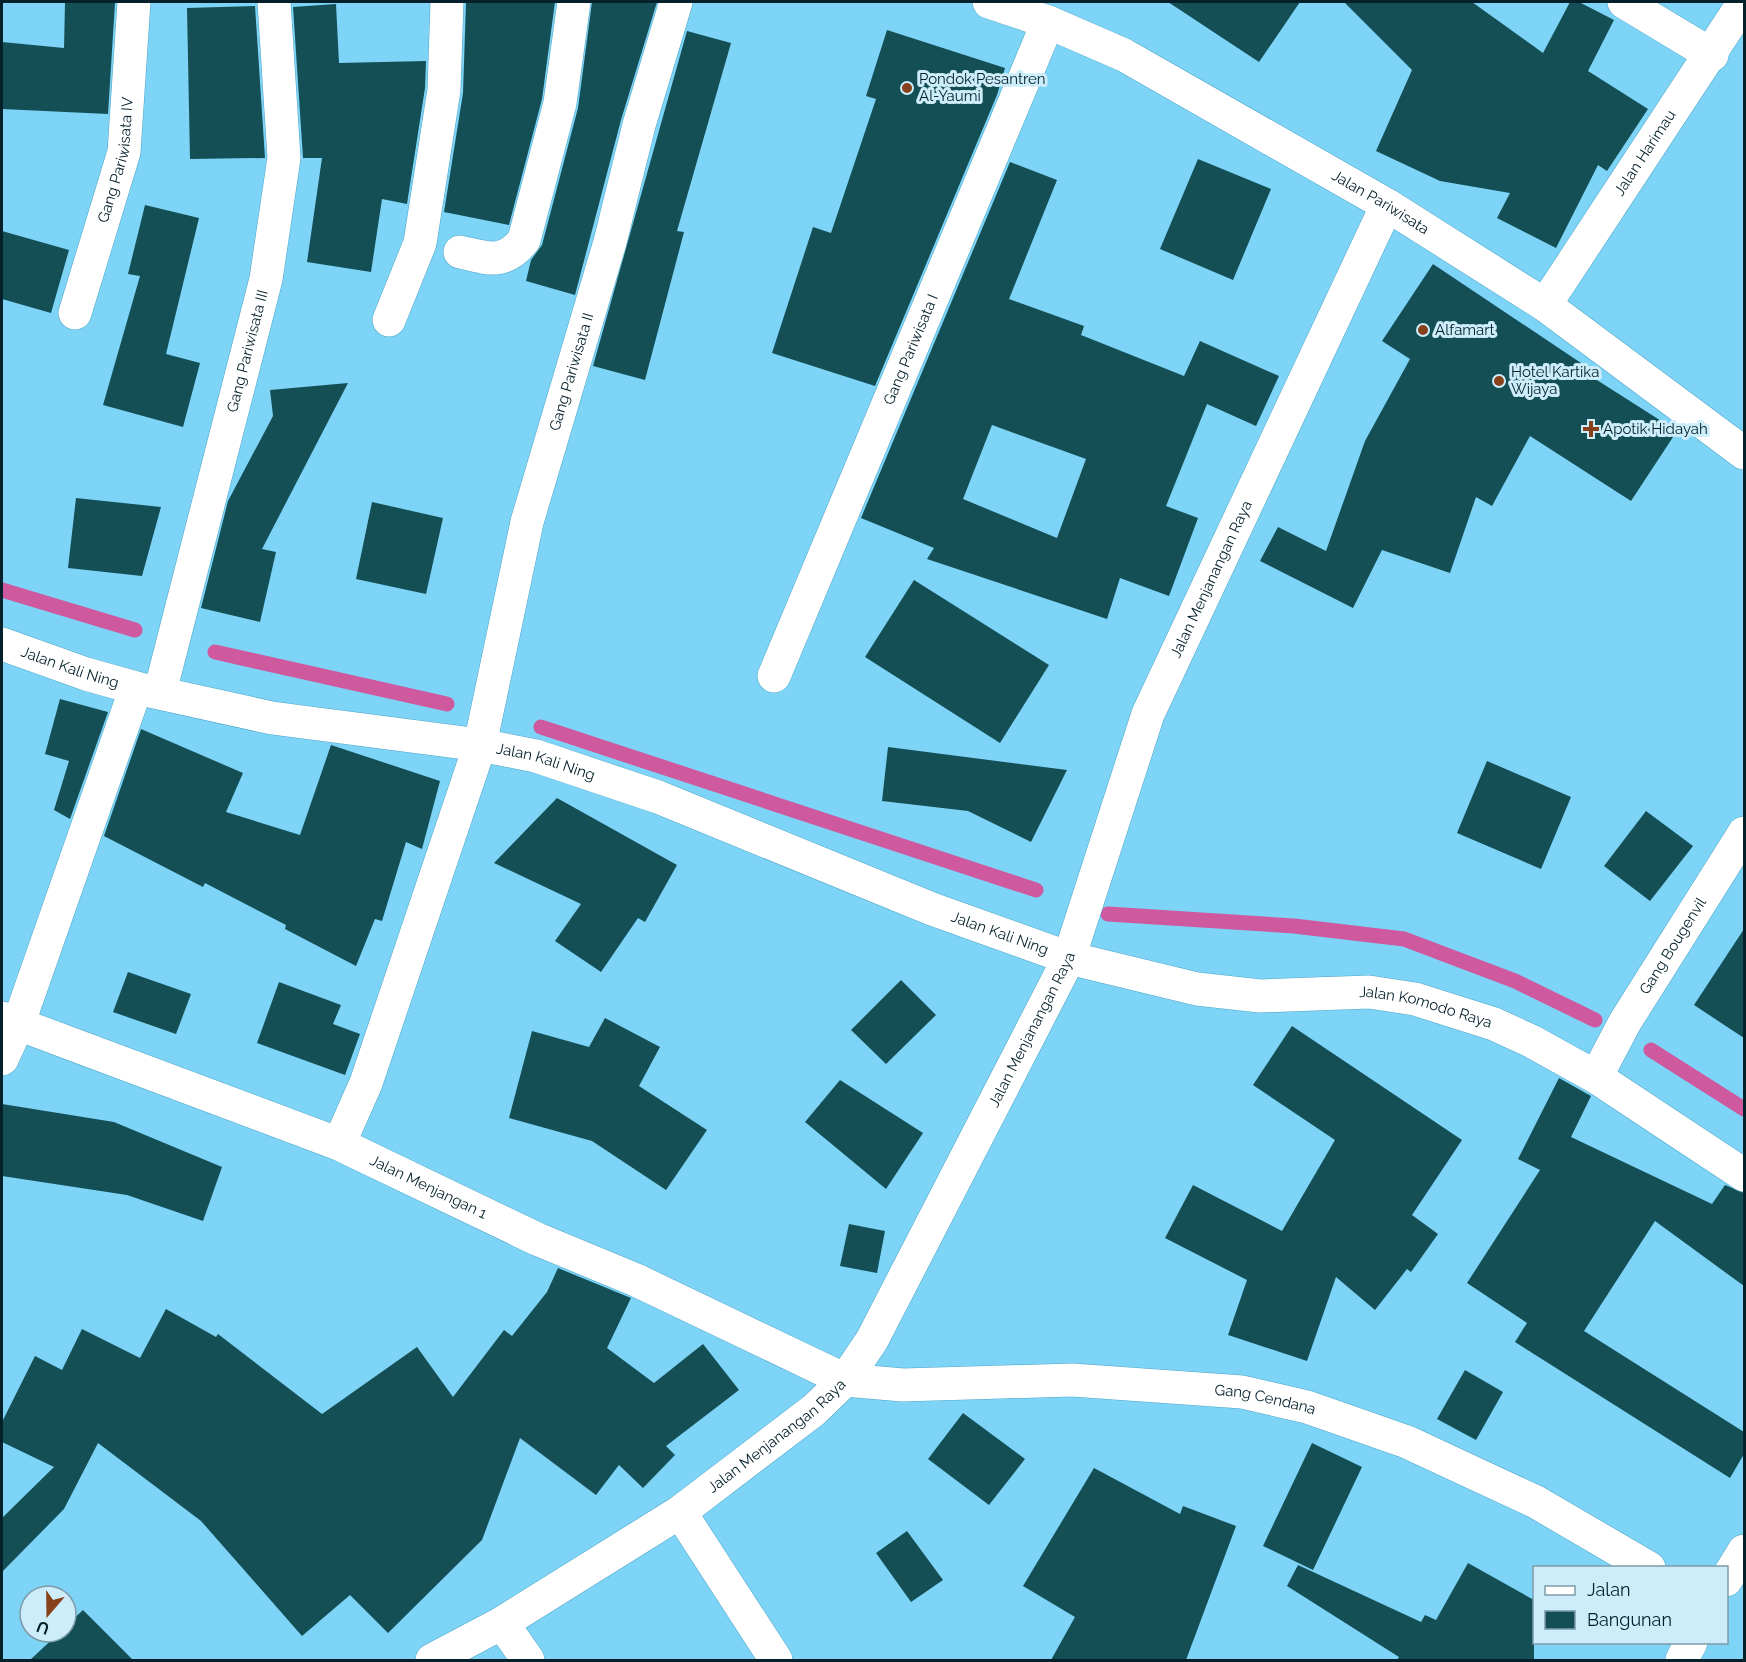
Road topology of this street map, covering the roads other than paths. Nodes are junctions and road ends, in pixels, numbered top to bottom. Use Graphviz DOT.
graph roads {
  1 [pos="134,2"];
  2 [pos="274,2"];
  3 [pos="447,2"];
  4 [pos="574,2"];
  5 [pos="676,2"];
  6 [pos="989,2"];
  7 [pos="1624,2"];
  8 [pos="1744,2"];
  9 [pos="1048,22"];
  10 [pos="1712,55"];
  11 [pos="1387,205"];
  12 [pos="460,252"];
  13 [pos="1545,305"];
  14 [pos="75,313"];
  15 [pos="389,320"];
  16 [pos="1744,453"];
  17 [pos="2,644"];
  18 [pos="774,676"];
  19 [pos="148,690"];
  20 [pos="480,745"];
  21 [pos="1744,833"];
  22 [pos="1069,958"];
  23 [pos="10,1020"];
  24 [pos="2,1059"];
  25 [pos="1600,1070"];
  26 [pos="339,1144"];
  27 [pos="1744,1175"];
  28 [pos="844,1380"];
  29 [pos="680,1512"];
  30 [pos="1744,1551"];
  31 [pos="1646,1566"];
  32 [pos="1728,1577"];
  33 [pos="502,1623"];
  34 [pos="1690,1644"];
  35 [pos="432,1660"];
  36 [pos="528,1660"];
  37 [pos="776,1660"];
  38 [pos="1682,1660"];
  1 -- 14 [label="street, Gang Pariwisata IV"];
  2 -- 19 [label="street, Gang Pariwisata III"];
  3 -- 15 [label="street"];
  4 -- 12 [label="street"];
  5 -- 20 [label="street, Gang Pariwisata II"];
  6 -- 9 [label="street, Jalan Pariwisata"];
  7 -- 10 [label="street"];
  8 -- 10 [label="street, Jalan Harimau"];
  9 -- 11 [label="street, Jalan Pariwisata"];
  9 -- 18 [label="street, Gang Pariwisata I"];
  10 -- 13 [label="street, Jalan Harimau"];
  11 -- 13 [label="street, Jalan Pariwisata"];
  11 -- 22 [label="street, Jalan Menjanangan Raya"];
  13 -- 16 [label="street, Jalan Pariwisata"];
  17 -- 19 [label="street, Jalan Kali Ning"];
  19 -- 20 [label="street, Jalan Kali Ning"];
  19 -- 23 [label="street, Gang Pariwisata III"];
  20 -- 22 [label="street, Jalan Kali Ning"];
  20 -- 26 [label="street, Gang Pariwisata II"];
  21 -- 25 [label="street, Gang Bougenvil"];
  22 -- 25 [label="street, Jalan Komodo Raya"];
  22 -- 28 [label="street, Jalan Menjanangan Raya"];
  23 -- 24 [label="street, Gang Pariwisata III"];
  23 -- 26 [label="street, Jalan Menjangan 1"];
  25 -- 27 [label="street, Jalan Komodo Raya"];
  26 -- 28 [label="street, Jalan Menjangan 1"];
  28 -- 29 [label="street, Jalan Menjanangan Raya"];
  28 -- 31 [label="street, Gang Cendana"];
  29 -- 33 [label="street, Jalan Menjanangan Raya"];
  29 -- 37 [label="street"];
  30 -- 32 [label="street"];
  33 -- 35 [label="street, Jalan Menjanangan Raya"];
  33 -- 36 [label="street"];
  34 -- 38 [label="street"];
}
